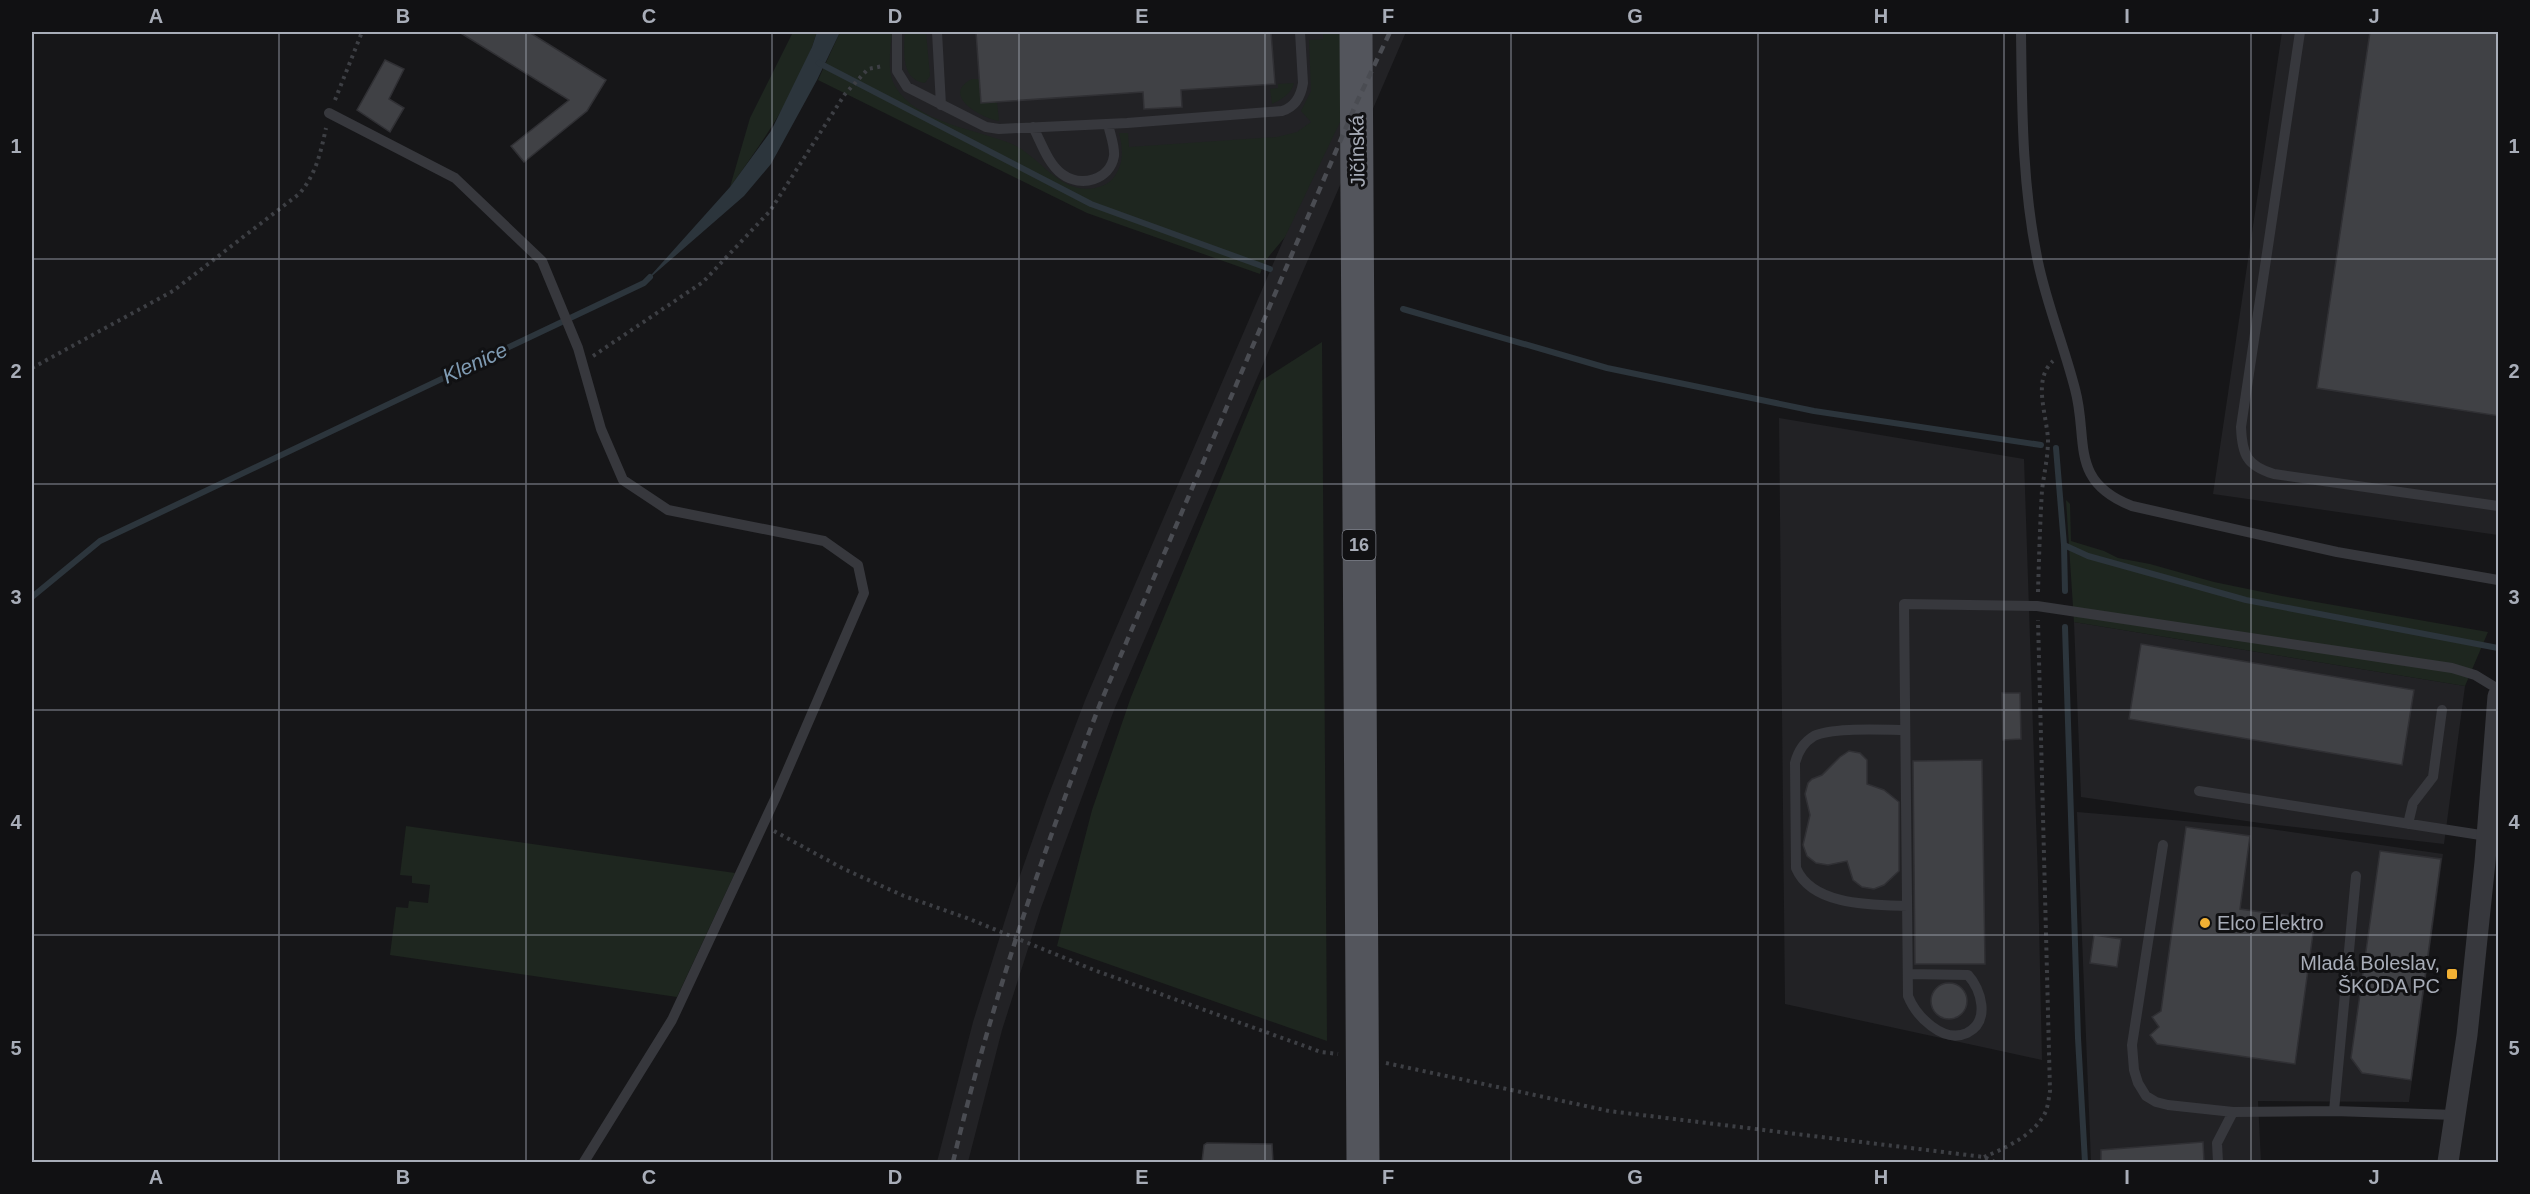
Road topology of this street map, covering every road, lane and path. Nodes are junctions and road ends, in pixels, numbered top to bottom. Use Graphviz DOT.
graph roads {
  1 [pos="362,32"];
  2 [pos="897,32"];
  3 [pos="937,32"];
  4 [pos="1300,32"];
  5 [pos="1356,32"];
  6 [pos="2021,32"];
  7 [pos="2300,32"];
  8 [pos="868,69"];
  9 [pos="941,105"];
  10 [pos="329,113"];
  11 [pos="1108,124"];
  12 [pos="1033,127"];
  13 [pos="2064,350"];
  14 [pos="581,364"];
  15 [pos="32,368"];
  16 [pos="2499,506"];
  17 [pos="2499,580"];
  18 [pos="2037,606"];
  19 [pos="2499,689"];
  20 [pos="2442,710"];
  21 [pos="2498,712"];
  22 [pos="1905,730"];
  23 [pos="2199,790"];
  24 [pos="2494,805"];
  25 [pos="2408,824"];
  26 [pos="763,825"];
  27 [pos="2491,842"];
  28 [pos="2163,845"];
  29 [pos="2356,876"];
  30 [pos="1907,906"];
  31 [pos="1908,974"];
  32 [pos="1363,1058"];
  33 [pos="2334,1111"];
  34 [pos="2233,1112"];
  35 [pos="2455,1115"];
  36 [pos="1984,1157"];
  37 [pos="584,1162"];
  38 [pos="1364,1162"];
  39 [pos="1995,1162"];
  40 [pos="2218,1162"];
  41 [pos="2448,1162"];
  1 -- 10 [label="path"];
  2 -- 9 [label="lane"];
  3 -- 9 [label="lane"];
  4 -- 11 [label="lane"];
  5 -- 32 [label="main road, Jičínská / 16"];
  6 -- 13 [label="lane"];
  7 -- 16 [label="lane"];
  8 -- 14 [label="path"];
  9 -- 12 [label="lane"];
  10 -- 14 [label="lane"];
  10 -- 15 [label="path"];
  11 -- 12 [label="lane"];
  11 -- 12 [label="lane"];
  13 -- 17 [label="lane"];
  13 -- 18 [label="path"];
  14 -- 26 [label="lane"];
  18 -- 19 [label="lane"];
  18 -- 22 [label="lane"];
  18 -- 36 [label="path"];
  20 -- 25 [label="lane"];
  21 -- 24 [label="street"];
  22 -- 30 [label="lane"];
  22 -- 30 [label="lane"];
  23 -- 25 [label="lane"];
  24 -- 27 [label="street"];
  25 -- 27 [label="lane"];
  26 -- 32 [label="path"];
  26 -- 37 [label="lane"];
  27 -- 35 [label="street"];
  28 -- 34 [label="lane"];
  29 -- 33 [label="lane"];
  30 -- 31 [label="lane"];
  31 -- 31 [label="lane"];
  32 -- 36 [label="path"];
  32 -- 38 [label="main road, 16"];
  33 -- 34 [label="lane"];
  33 -- 35 [label="lane"];
  34 -- 40 [label="lane"];
  35 -- 41 [label="street"];
  36 -- 39 [label="path"];
}
